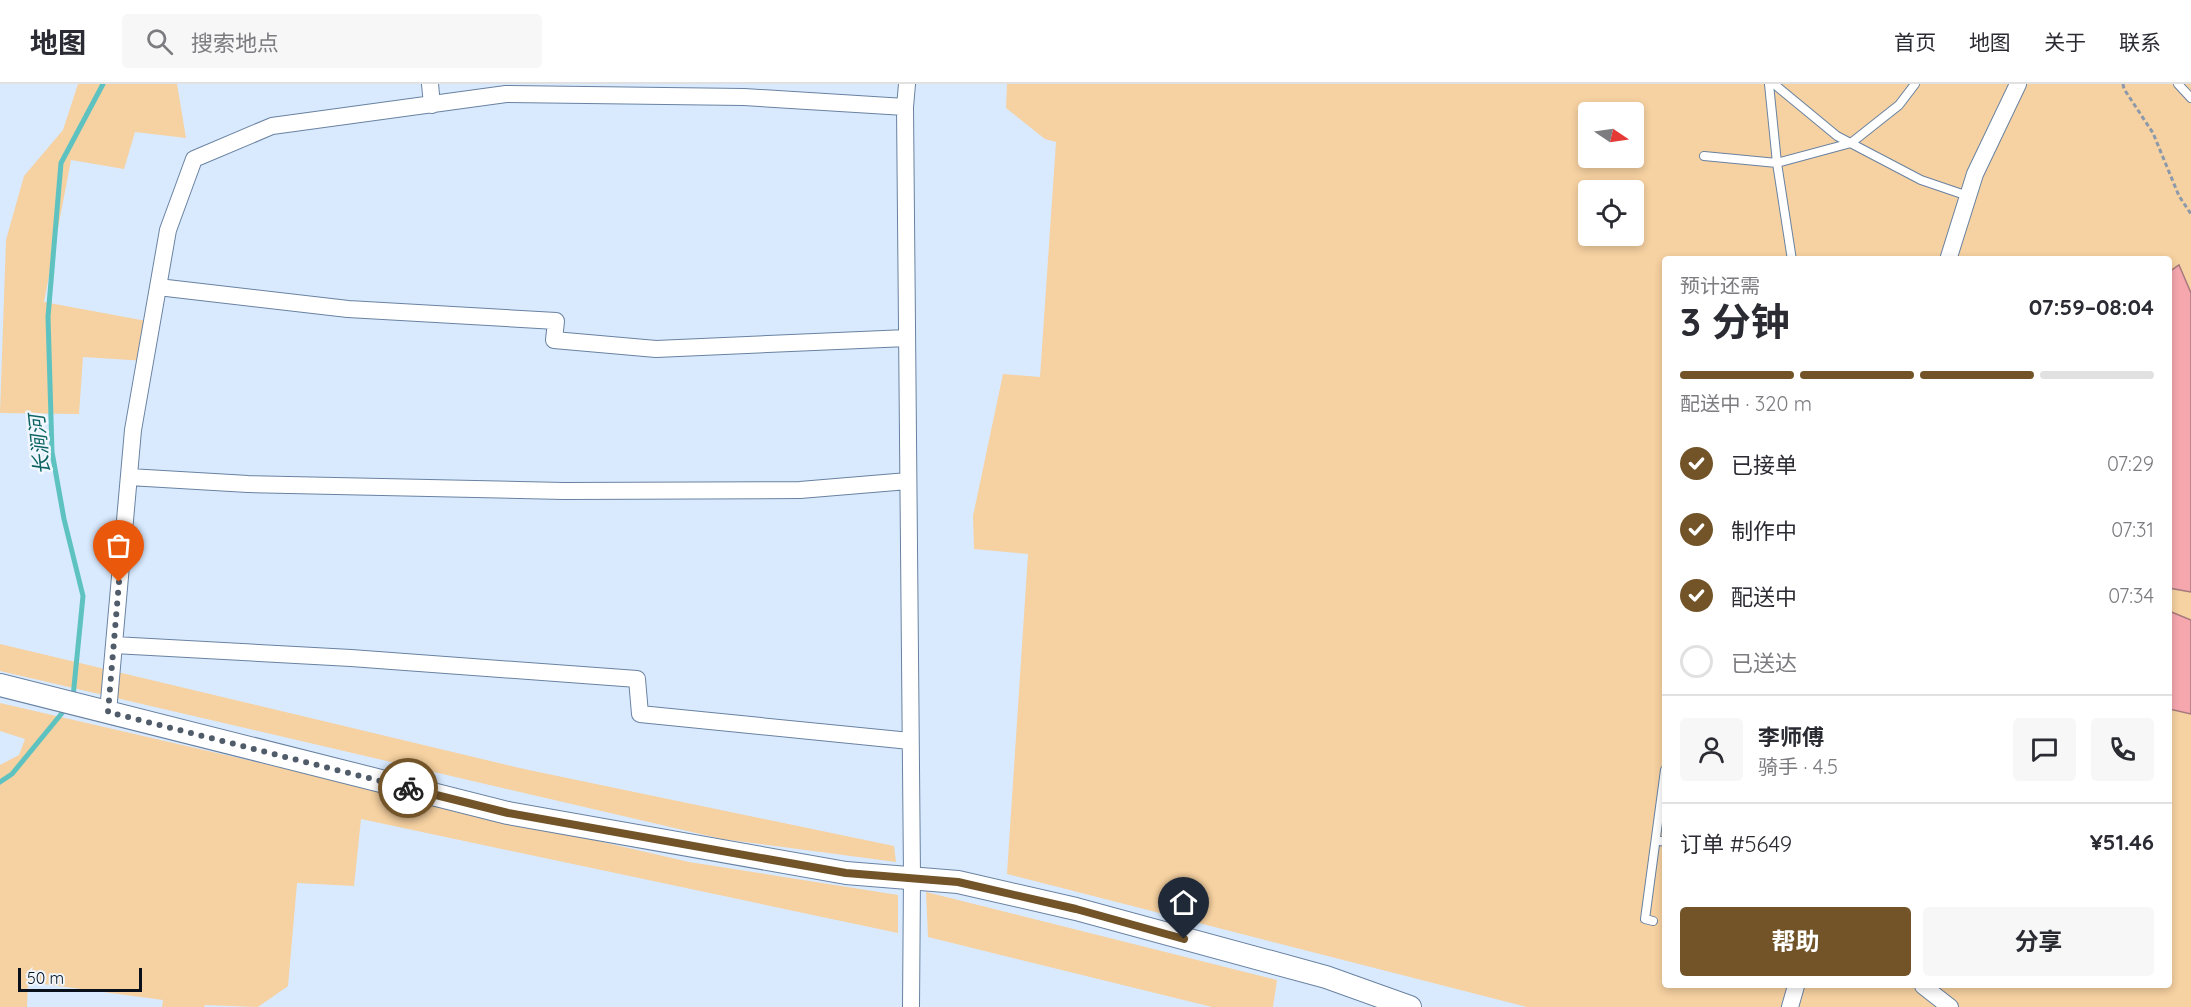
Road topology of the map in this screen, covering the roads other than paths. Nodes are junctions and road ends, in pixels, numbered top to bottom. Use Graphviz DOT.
graph roads {
  1 [pos="429,84"];
  2 [pos="907,84"];
  3 [pos="1771,84"];
  4 [pos="1914,84"];
  5 [pos="2018,84"];
  6 [pos="2178,84"];
  7 [pos="646,90"];
  8 [pos="771,91"];
  9 [pos="2191,99"];
  10 [pos="432,105"];
  11 [pos="905,107"];
  12 [pos="1851,143"];
  13 [pos="1704,156"];
  14 [pos="1777,163"];
  15 [pos="1968,196"];
  16 [pos="1791,256"];
  17 [pos="1948,256"];
  18 [pos="158,287"];
  19 [pos="907,338"];
  20 [pos="129,477"];
  21 [pos="908,481"];
  22 [pos="114,645"];
  23 [pos="0,685"];
  24 [pos="108,712"];
  25 [pos="910,741"];
  26 [pos="1662,814"];
  27 [pos="1660,841"];
  28 [pos="912,878"];
  29 [pos="1653,921"];
  30 [pos="1796,988"];
  31 [pos="1926,988"];
  32 [pos="911,1007"];
  33 [pos="1410,1007"];
  34 [pos="1791,1007"];
  35 [pos="1950,1007"];
  1 -- 10 [label="street"];
  2 -- 11 [label="street"];
  3 -- 12 [label="lane"];
  3 -- 14 [label="lane"];
  4 -- 12 [label="lane"];
  5 -- 15 [label="street"];
  6 -- 9 [label="lane"];
  7 -- 8 [label="street"];
  7 -- 10 [label="street"];
  8 -- 11 [label="street"];
  10 -- 18 [label="street"];
  11 -- 19 [label="street"];
  12 -- 14 [label="lane"];
  12 -- 15 [label="lane"];
  13 -- 14 [label="lane"];
  14 -- 16 [label="lane"];
  15 -- 17 [label="street"];
  18 -- 19 [label="street"];
  18 -- 20 [label="street"];
  19 -- 21 [label="street"];
  20 -- 21 [label="street"];
  20 -- 22 [label="street"];
  21 -- 25 [label="street"];
  22 -- 24 [label="street"];
  22 -- 25 [label="street"];
  23 -- 24 [label="street"];
  24 -- 28 [label="street"];
  25 -- 28 [label="street"];
  26 -- 27 [label="lane"];
  27 -- 29 [label="lane"];
  28 -- 32 [label="street"];
  28 -- 33 [label="street"];
  30 -- 34 [label="street"];
  31 -- 35 [label="street"];
}
